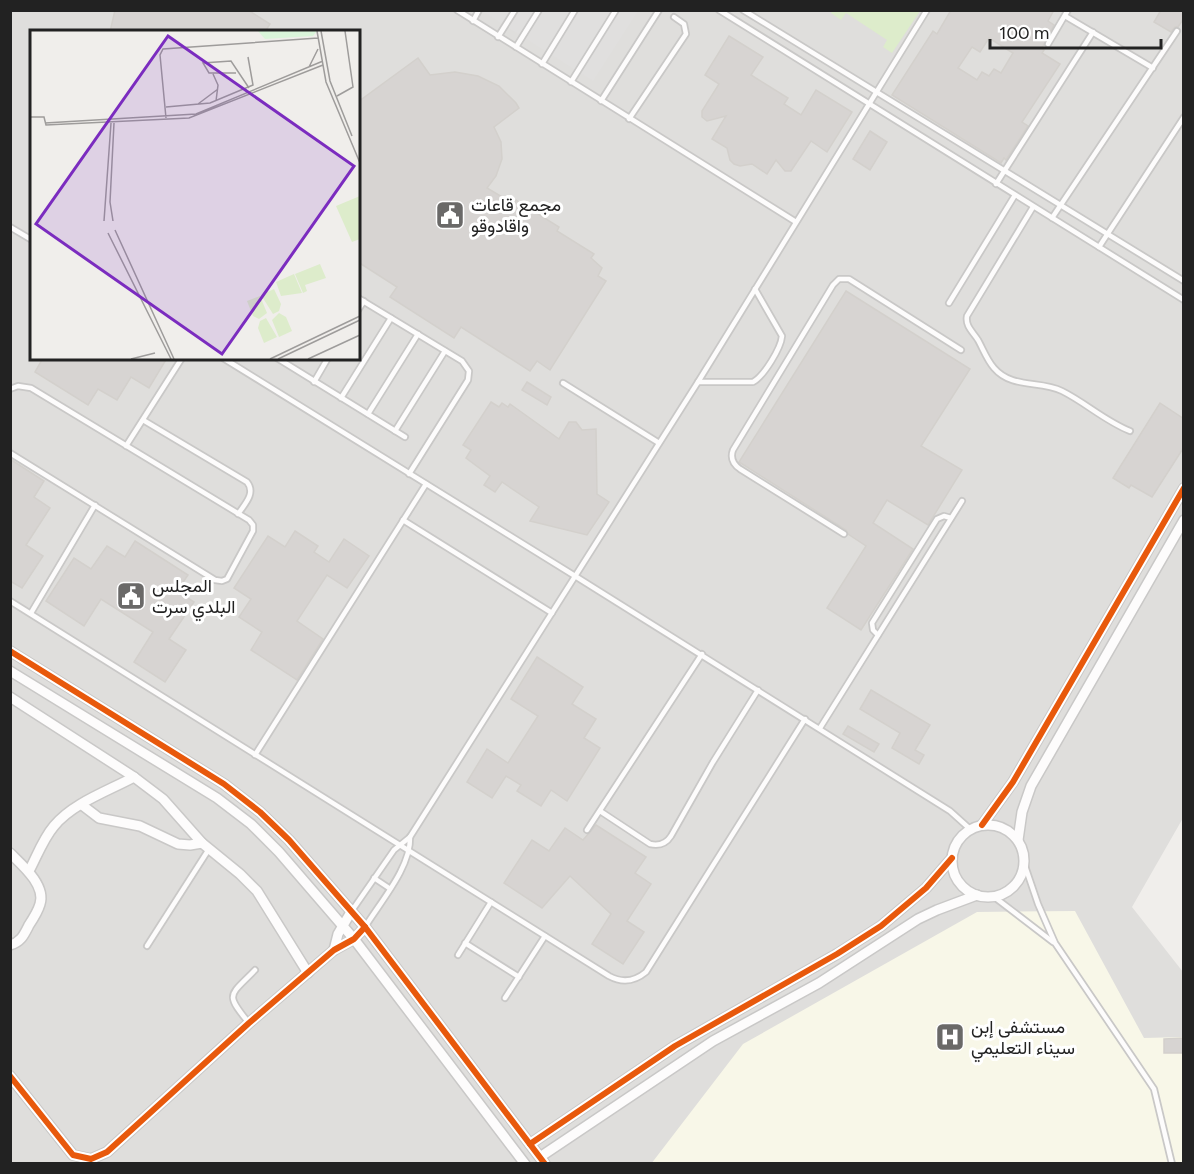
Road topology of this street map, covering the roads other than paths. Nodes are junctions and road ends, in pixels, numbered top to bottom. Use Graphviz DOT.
graph roads {
  1 [pos="457,10"];
  2 [pos="479,10"];
  3 [pos="515,10"];
  4 [pos="539,10"];
  5 [pos="575,10"];
  6 [pos="616,10"];
  7 [pos="659,10"];
  8 [pos="719,10"];
  9 [pos="743,10"];
  10 [pos="927,10"];
  11 [pos="726,12"];
  12 [pos="1067,13"];
  13 [pos="674,17"];
  14 [pos="473,21"];
  15 [pos="1177,31"];
  16 [pos="1093,32"];
  17 [pos="498,37"];
  18 [pos="1048,44"];
  19 [pos="516,47"];
  20 [pos="542,64"];
  21 [pos="1153,68"];
  22 [pos="571,82"];
  23 [pos="875,93"];
  24 [pos="601,101"];
  25 [pos="868,104"];
  26 [pos="1184,117"];
  27 [pos="629,119"];
  28 [pos="964,147"];
  29 [pos="956,159"];
  30 [pos="1004,171"];
  31 [pos="996,184"];
  32 [pos="1015,195"];
  33 [pos="1060,205"];
  34 [pos="1033,207"];
  35 [pos="1052,218"];
  36 [pos="796,222"];
  37 [pos="10,227"];
  38 [pos="1107,234"];
  39 [pos="30,239"];
  40 [pos="1098,247"];
  41 [pos="1184,280"];
  42 [pos="755,289"];
  43 [pos="360,299"];
  44 [pos="1184,300"];
  45 [pos="364,301"];
  46 [pos="949,303"];
  47 [pos="360,307"];
  48 [pos="391,318"];
  49 [pos="418,334"];
  50 [pos="961,350"];
  51 [pos="445,351"];
  52 [pos="773,357"];
  53 [pos="181,360"];
  54 [pos="226,360"];
  55 [pos="280,360"];
  56 [pos="289,360"];
  57 [pos="327,360"];
  58 [pos="286,365"];
  59 [pos="784,366"];
  60 [pos="314,382"];
  61 [pos="698,382"];
  62 [pos="563,383"];
  63 [pos="10,389"];
  64 [pos="341,398"];
  65 [pos="368,414"];
  66 [pos="143,420"];
  67 [pos="395,431"];
  68 [pos="1130,431"];
  69 [pos="405,437"];
  70 [pos="659,443"];
  71 [pos="126,446"];
  72 [pos="10,453"];
  73 [pos="409,474"];
  74 [pos="426,484"];
  75 [pos="1184,488"];
  76 [pos="962,501"];
  77 [pos="95,505"];
  78 [pos="238,514"];
  79 [pos="951,518"];
  80 [pos="403,520"];
  81 [pos="1184,520"];
  82 [pos="844,534"];
  83 [pos="575,576"];
  84 [pos="10,601"];
  85 [pos="31,613"];
  86 [pos="552,613"];
  87 [pos="878,634"];
  88 [pos="10,651"];
  89 [pos="702,654"];
  90 [pos="10,671"];
  91 [pos="758,690"];
  92 [pos="10,697"];
  93 [pos="805,719"];
  94 [pos="819,728"];
  95 [pos="255,755"];
  96 [pos="134,777"];
  97 [pos="82,805"];
  98 [pos="600,811"];
  99 [pos="982,825"];
  100 [pos="970,829"];
  101 [pos="587,831"];
  102 [pos="410,837"];
  103 [pos="1018,840"];
  104 [pos="399,845"];
  105 [pos="206,846"];
  106 [pos="409,851"];
  107 [pos="10,853"];
  108 [pos="952,858"];
  109 [pos="1024,863"];
  110 [pos="29,872"];
  111 [pos="374,878"];
  112 [pos="389,888"];
  113 [pos="977,895"];
  114 [pos="993,896"];
  115 [pos="491,902"];
  116 [pos="351,912"];
  117 [pos="343,926"];
  118 [pos="365,927"];
  119 [pos="545,936"];
  120 [pos="354,939"];
  121 [pos="465,943"];
  122 [pos="1055,943"];
  123 [pos="10,945"];
  124 [pos="147,946"];
  125 [pos="334,950"];
  126 [pos="458,955"];
  127 [pos="255,969"];
  128 [pos="308,973"];
  129 [pos="519,977"];
  130 [pos="505,998"];
  131 [pos="249,1023"];
  132 [pos="10,1076"];
  133 [pos="530,1144"];
  134 [pos="542,1160"];
  135 [pos="525,1164"];
  136 [pos="1172,1164"];
  1 -- 14 [label="lane"];
  2 -- 14 [label="lane"];
  3 -- 17 [label="lane"];
  4 -- 19 [label="lane"];
  5 -- 20 [label="lane"];
  6 -- 22 [label="lane"];
  7 -- 24 [label="lane"];
  8 -- 11 [label="lane"];
  9 -- 23 [label="lane"];
  10 -- 23 [label="lane"];
  11 -- 25 [label="lane"];
  12 -- 16 [label="lane"];
  12 -- 18 [label="lane"];
  13 -- 27 [label="lane"];
  14 -- 17 [label="lane"];
  15 -- 21 [label="lane"];
  16 -- 21 [label="lane"];
  16 -- 30 [label="lane"];
  17 -- 19 [label="lane"];
  19 -- 20 [label="lane"];
  20 -- 22 [label="lane"];
  21 -- 33 [label="lane"];
  22 -- 24 [label="lane"];
  23 -- 25 [label="lane"];
  23 -- 28 [label="lane"];
  24 -- 27 [label="lane"];
  25 -- 29 [label="lane"];
  25 -- 36 [label="lane"];
  26 -- 38 [label="lane"];
  27 -- 36 [label="lane"];
  28 -- 29 [label="lane"];
  28 -- 30 [label="lane"];
  29 -- 31 [label="lane"];
  30 -- 31 [label="lane"];
  30 -- 33 [label="lane"];
  31 -- 32 [label="lane"];
  32 -- 34 [label="lane"];
  32 -- 46 [label="lane"];
  33 -- 35 [label="lane"];
  33 -- 38 [label="lane"];
  34 -- 35 [label="lane"];
  34 -- 68 [label="lane"];
  35 -- 40 [label="lane"];
  36 -- 42 [label="lane"];
  37 -- 39 [label="lane"];
  38 -- 40 [label="lane"];
  38 -- 41 [label="lane"];
  40 -- 44 [label="lane"];
  42 -- 52 [label="lane"];
  42 -- 61 [label="lane"];
  43 -- 45 [label="lane"];
  45 -- 47 [label="lane"];
  45 -- 48 [label="lane"];
  48 -- 49 [label="lane"];
  48 -- 64 [label="lane"];
  49 -- 51 [label="lane"];
  49 -- 65 [label="lane"];
  50 -- 59 [label="lane"];
  51 -- 67 [label="lane"];
  51 -- 73 [label="lane"];
  52 -- 59 [label="lane"];
  52 -- 61 [label="lane"];
  53 -- 66 [label="lane"];
  54 -- 73 [label="lane"];
  55 -- 58 [label="lane"];
  56 -- 58 [label="lane"];
  57 -- 60 [label="lane"];
  58 -- 60 [label="lane"];
  59 -- 82 [label="lane"];
  60 -- 64 [label="lane"];
  61 -- 70 [label="lane"];
  62 -- 70 [label="lane"];
  63 -- 71 [label="lane"];
  64 -- 65 [label="lane"];
  65 -- 67 [label="lane"];
  66 -- 71 [label="lane"];
  66 -- 78 [label="lane"];
  67 -- 69 [label="lane"];
  70 -- 83 [label="lane"];
  71 -- 78 [label="lane"];
  72 -- 77 [label="lane"];
  73 -- 74 [label="lane"];
  74 -- 80 [label="lane"];
  74 -- 83 [label="lane"];
  75 -- 99 [label="street"];
  76 -- 79 [label="lane"];
  77 -- 78 [label="lane"];
  77 -- 85 [label="lane"];
  79 -- 87 [label="lane"];
  79 -- 87 [label="lane"];
  80 -- 86 [label="lane"];
  80 -- 95 [label="lane"];
  81 -- 103 [label="street"];
  83 -- 86 [label="lane"];
  83 -- 89 [label="lane"];
  84 -- 85 [label="lane"];
  85 -- 95 [label="lane"];
  86 -- 102 [label="lane"];
  87 -- 94 [label="lane"];
  88 -- 116 [label="street"];
  89 -- 91 [label="lane"];
  89 -- 98 [label="lane"];
  90 -- 117 [label="street"];
  91 -- 93 [label="lane"];
  91 -- 98 [label="lane"];
  92 -- 96 [label="street"];
  93 -- 94 [label="lane"];
  93 -- 119 [label="lane"];
  94 -- 100 [label="lane"];
  95 -- 104 [label="lane"];
  96 -- 97 [label="street"];
  96 -- 105 [label="street"];
  97 -- 105 [label="street"];
  97 -- 110 [label="street"];
  98 -- 101 [label="lane"];
  99 -- 100 [label="street"];
  99 -- 103 [label="street"];
  100 -- 108 [label="street"];
  102 -- 104 [label="lane"];
  102 -- 106 [label="lane"];
  103 -- 109 [label="street"];
  104 -- 106 [label="lane"];
  104 -- 111 [label="lane"];
  105 -- 124 [label="lane"];
  105 -- 128 [label="street"];
  106 -- 112 [label="lane"];
  106 -- 115 [label="lane"];
  107 -- 110 [label="street"];
  108 -- 113 [label="street"];
  108 -- 133 [label="street"];
  109 -- 114 [label="street"];
  109 -- 122 [label="lane"];
  110 -- 123 [label="street"];
  111 -- 112 [label="lane"];
  111 -- 116 [label="lane"];
  112 -- 118 [label="lane"];
  113 -- 114 [label="street"];
  113 -- 134 [label="street"];
  114 -- 122 [label="lane"];
  115 -- 119 [label="lane"];
  115 -- 121 [label="lane"];
  116 -- 117 [label="street"];
  116 -- 118 [label="street"];
  117 -- 120 [label="street"];
  117 -- 125 [label="street"];
  118 -- 120 [label="street"];
  118 -- 133 [label="street"];
  119 -- 129 [label="lane"];
  120 -- 125 [label="street"];
  120 -- 135 [label="street"];
  121 -- 126 [label="lane"];
  121 -- 129 [label="lane"];
  122 -- 136 [label="lane"];
  125 -- 128 [label="street"];
  127 -- 131 [label="lane"];
  128 -- 131 [label="street"];
  129 -- 130 [label="lane"];
  131 -- 132 [label="street"];
  133 -- 134 [label="street"];
}
